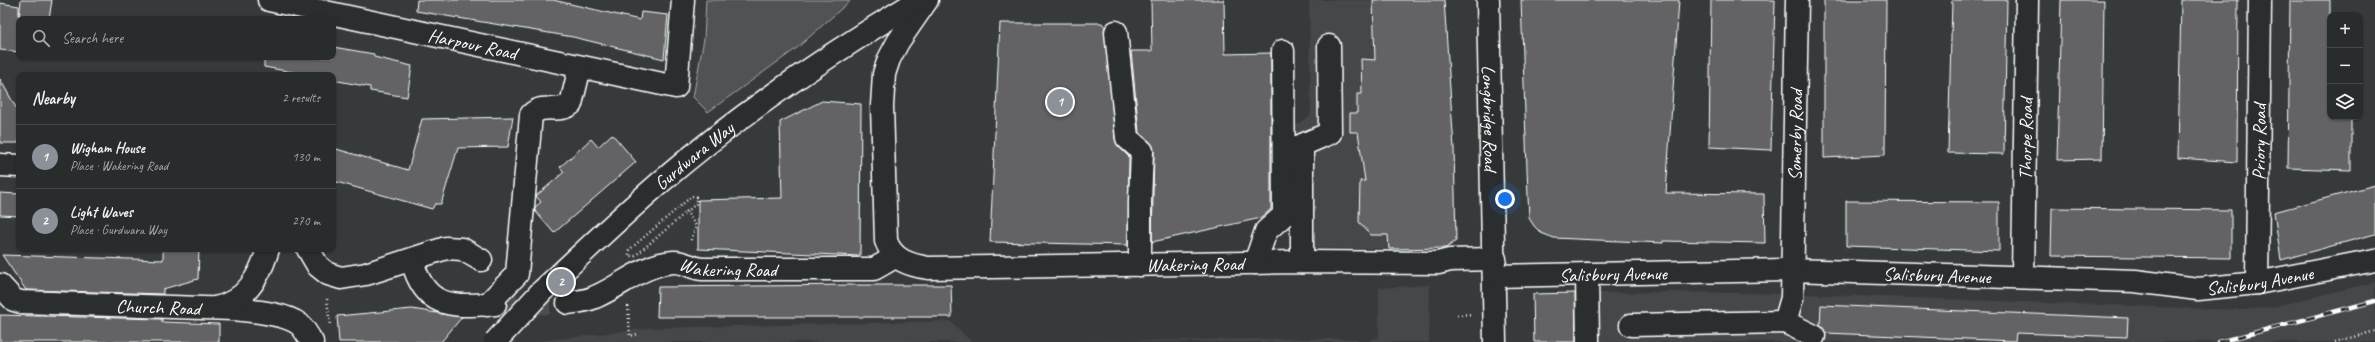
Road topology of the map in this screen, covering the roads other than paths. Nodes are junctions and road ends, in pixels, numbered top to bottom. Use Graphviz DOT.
graph roads {
  1 [pos="269,0"];
  2 [pos="683,0"];
  3 [pos="919,0"];
  4 [pos="927,0"];
  5 [pos="1488,0"];
  6 [pos="1797,0"];
  7 [pos="2027,0"];
  8 [pos="2260,0"];
  9 [pos="1116,32"];
  10 [pos="1329,46"];
  11 [pos="1283,51"];
  12 [pos="580,67"];
  13 [pos="0,165"];
  14 [pos="16,166"];
  15 [pos="267,252"];
  16 [pos="310,252"];
  17 [pos="896,257"];
  18 [pos="412,260"];
  19 [pos="482,260"];
  20 [pos="2375,260"];
  21 [pos="1302,262"];
  22 [pos="1255,263"];
  23 [pos="1140,265"];
  24 [pos="1495,267"];
  25 [pos="1791,270"];
  26 [pos="1587,274"];
  27 [pos="2024,277"];
  28 [pos="2257,283"];
  29 [pos="0,285"];
  30 [pos="568,303"];
  31 [pos="212,309"];
  32 [pos="1785,322"];
  33 [pos="1631,324"];
  34 [pos="1814,336"];
  35 [pos="312,342"];
  36 [pos="495,342"];
  37 [pos="1496,342"];
  38 [pos="1588,342"];
  1 -- 12 [label="street, Harpour Road"];
  2 -- 12 [label="street, Harpour Road"];
  3 -- 36 [label="street, Gurdwara Way, bridge"];
  4 -- 17 [label="street"];
  5 -- 24 [label="street, Longbridge Road"];
  6 -- 25 [label="street, Somerby Road"];
  7 -- 27 [label="street, Thorpe Road"];
  8 -- 28 [label="street, Priory Road"];
  9 -- 23 [label="street"];
  10 -- 21 [label="street"];
  11 -- 22 [label="street"];
  12 -- 18 [label="street"];
  13 -- 14 [label="street"];
  15 -- 31 [label="street"];
  16 -- 18 [label="street"];
  17 -- 23 [label="street, Wakering Road"];
  17 -- 30 [label="street, Wakering Road"];
  18 -- 19 [label="street"];
  20 -- 28 [label="street, Salisbury Avenue"];
  21 -- 22 [label="street, Wakering Road"];
  21 -- 24 [label="street, Wakering Road"];
  22 -- 23 [label="street, Wakering Road"];
  24 -- 26 [label="street, Salisbury Avenue"];
  24 -- 37 [label="street, Longbridge Road"];
  25 -- 26 [label="street, Salisbury Avenue"];
  25 -- 27 [label="street, Salisbury Avenue"];
  25 -- 32 [label="street, Somerby Road"];
  26 -- 38 [label="street"];
  27 -- 28 [label="street, Salisbury Avenue"];
  29 -- 31 [label="street, Church Road"];
  31 -- 35 [label="street, Church Road"];
  32 -- 33 [label="street"];
  32 -- 34 [label="street"];
}
